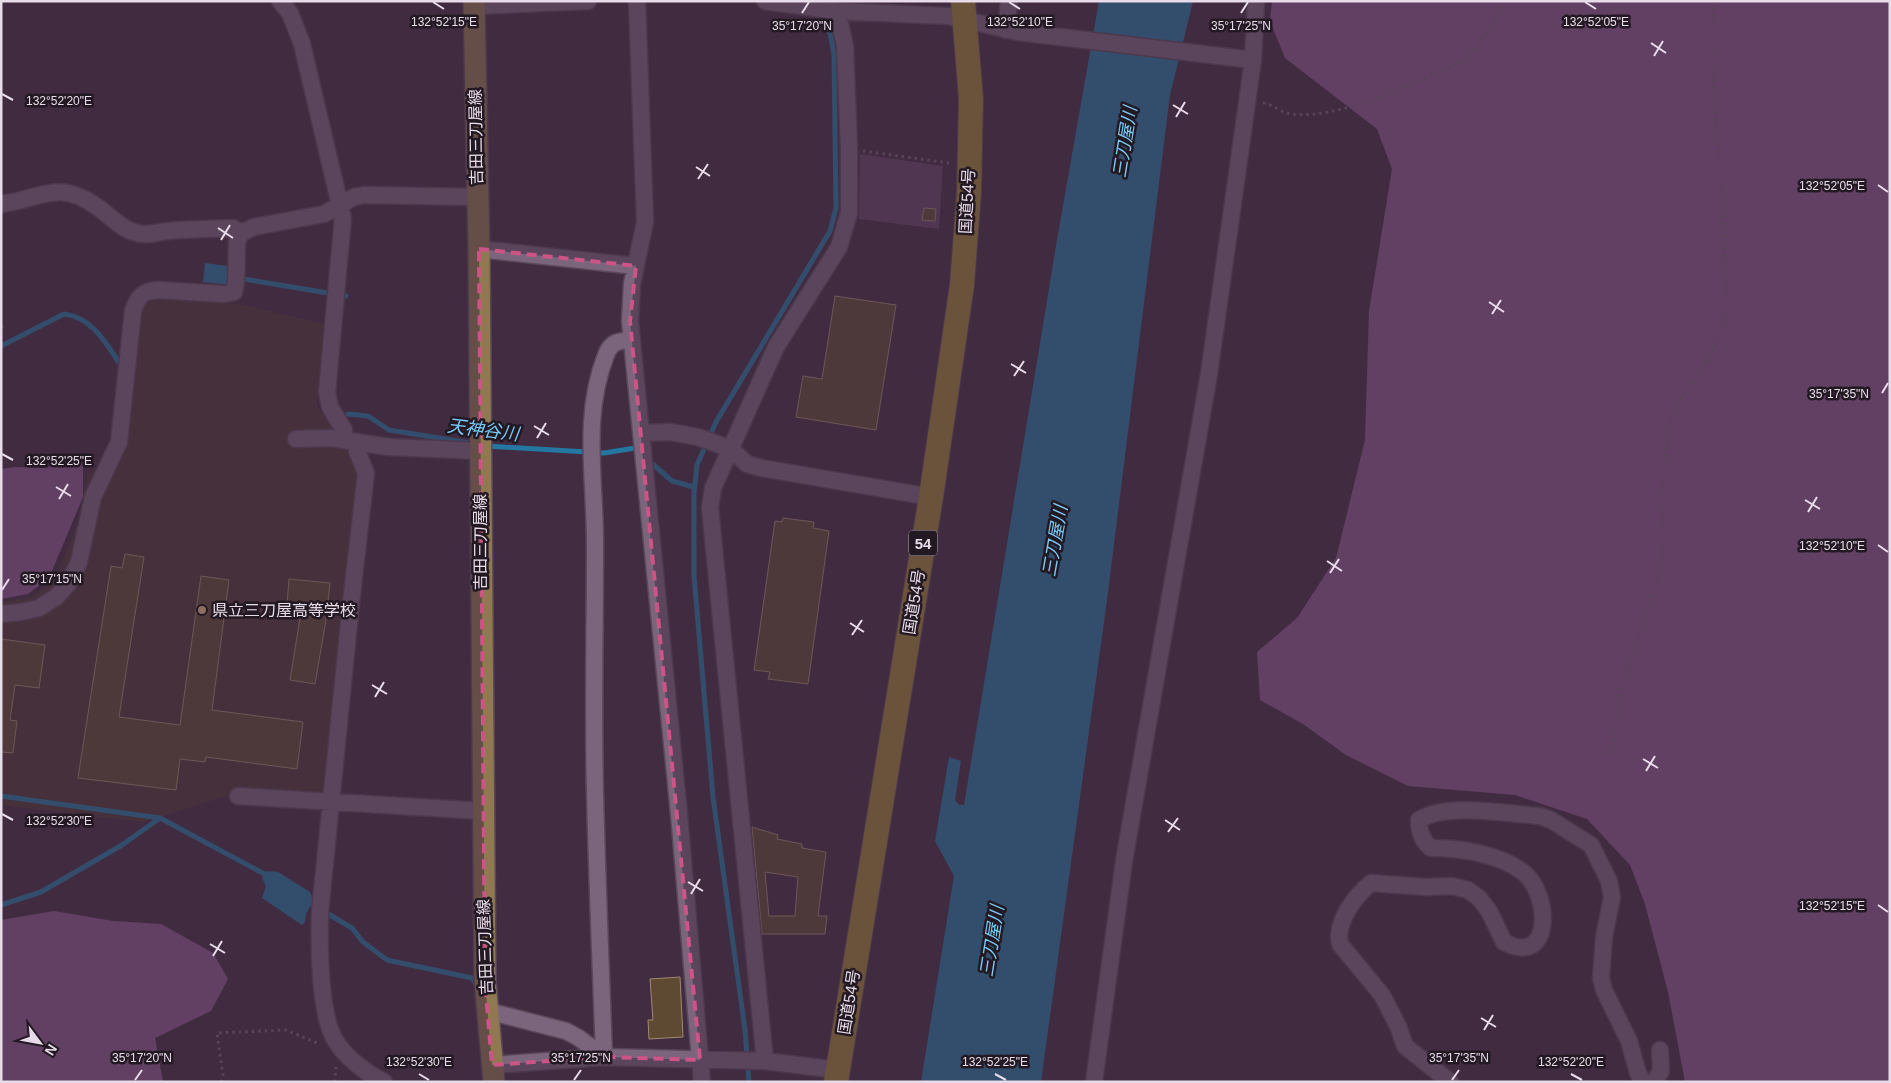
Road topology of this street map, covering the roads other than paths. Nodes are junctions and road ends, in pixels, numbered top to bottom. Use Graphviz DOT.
graph roads {
  1 [pos="280,1"];
  2 [pos="588,1"];
  3 [pos="637,1"];
  4 [pos="766,1"];
  5 [pos="1009,1"];
  6 [pos="1256,1"];
  7 [pos="474,4"];
  8 [pos="965,10"];
  9 [pos="837,11"];
  10 [pos="1012,31"];
  11 [pos="1249,60"];
  12 [pos="477,197"];
  13 [pos="1,204"];
  14 [pos="341,206"];
  15 [pos="241,233"];
  16 [pos="479,248"];
  17 [pos="636,266"];
  18 [pos="632,340"];
  19 [pos="344,430"];
  20 [pos="641,433"];
  21 [pos="296,439"];
  22 [pos="731,449"];
  23 [pos="357,451"];
  24 [pos="480,451"];
  25 [pos="931,497"];
  26 [pos="1,614"];
  27 [pos="238,796"];
  28 [pos="332,803"];
  29 [pos="482,811"];
  30 [pos="488,1010"];
  31 [pos="1660,1050"];
  32 [pos="604,1057"];
  33 [pos="700,1060"];
  34 [pos="761,1061"];
  35 [pos="493,1074"];
  36 [pos="837,1076"];
  37 [pos="384,1082"];
  38 [pos="702,1082"];
  39 [pos="1094,1082"];
  40 [pos="1450,1082"];
  41 [pos="1643,1082"];
  42 [pos="1654,1082"];
  1 -- 14 [label="street"];
  2 -- 7 [label="street"];
  3 -- 17 [label="street"];
  4 -- 9 [label="street"];
  5 -- 10 [label="street"];
  6 -- 11 [label="street"];
  7 -- 12 [label="main road, 吉田三刀屋線"];
  8 -- 9 [label="street"];
  8 -- 10 [label="street"];
  8 -- 25 [label="highway, 国道54号 / 54"];
  9 -- 22 [label="street"];
  10 -- 11 [label="street"];
  11 -- 39 [label="street"];
  12 -- 14 [label="street"];
  12 -- 16 [label="main road, 吉田三刀屋線"];
  13 -- 15 [label="street"];
  14 -- 15 [label="street"];
  14 -- 19 [label="street"];
  15 -- 26 [label="street"];
  16 -- 17 [label="street"];
  16 -- 24 [label="main road, 吉田三刀屋線"];
  17 -- 18 [label="street"];
  18 -- 20 [label="street"];
  18 -- 32 [label="street"];
  20 -- 22 [label="street"];
  20 -- 33 [label="street"];
  21 -- 24 [label="street"];
  22 -- 25 [label="street"];
  22 -- 34 [label="street"];
  23 -- 28 [label="street"];
  24 -- 29 [label="main road, 吉田三刀屋線"];
  25 -- 36 [label="highway, 国道54号 / 54"];
  27 -- 28 [label="street"];
  28 -- 29 [label="street"];
  28 -- 37 [label="street"];
  29 -- 30 [label="main road, 吉田三刀屋線"];
  30 -- 32 [label="street"];
  30 -- 35 [label="main road, 吉田三刀屋線"];
  31 -- 42 [label="street"];
  32 -- 33 [label="street"];
  32 -- 35 [label="street"];
  33 -- 34 [label="street"];
  33 -- 38 [label="street"];
  34 -- 36 [label="street"];
  40 -- 41 [label="street"];
}
